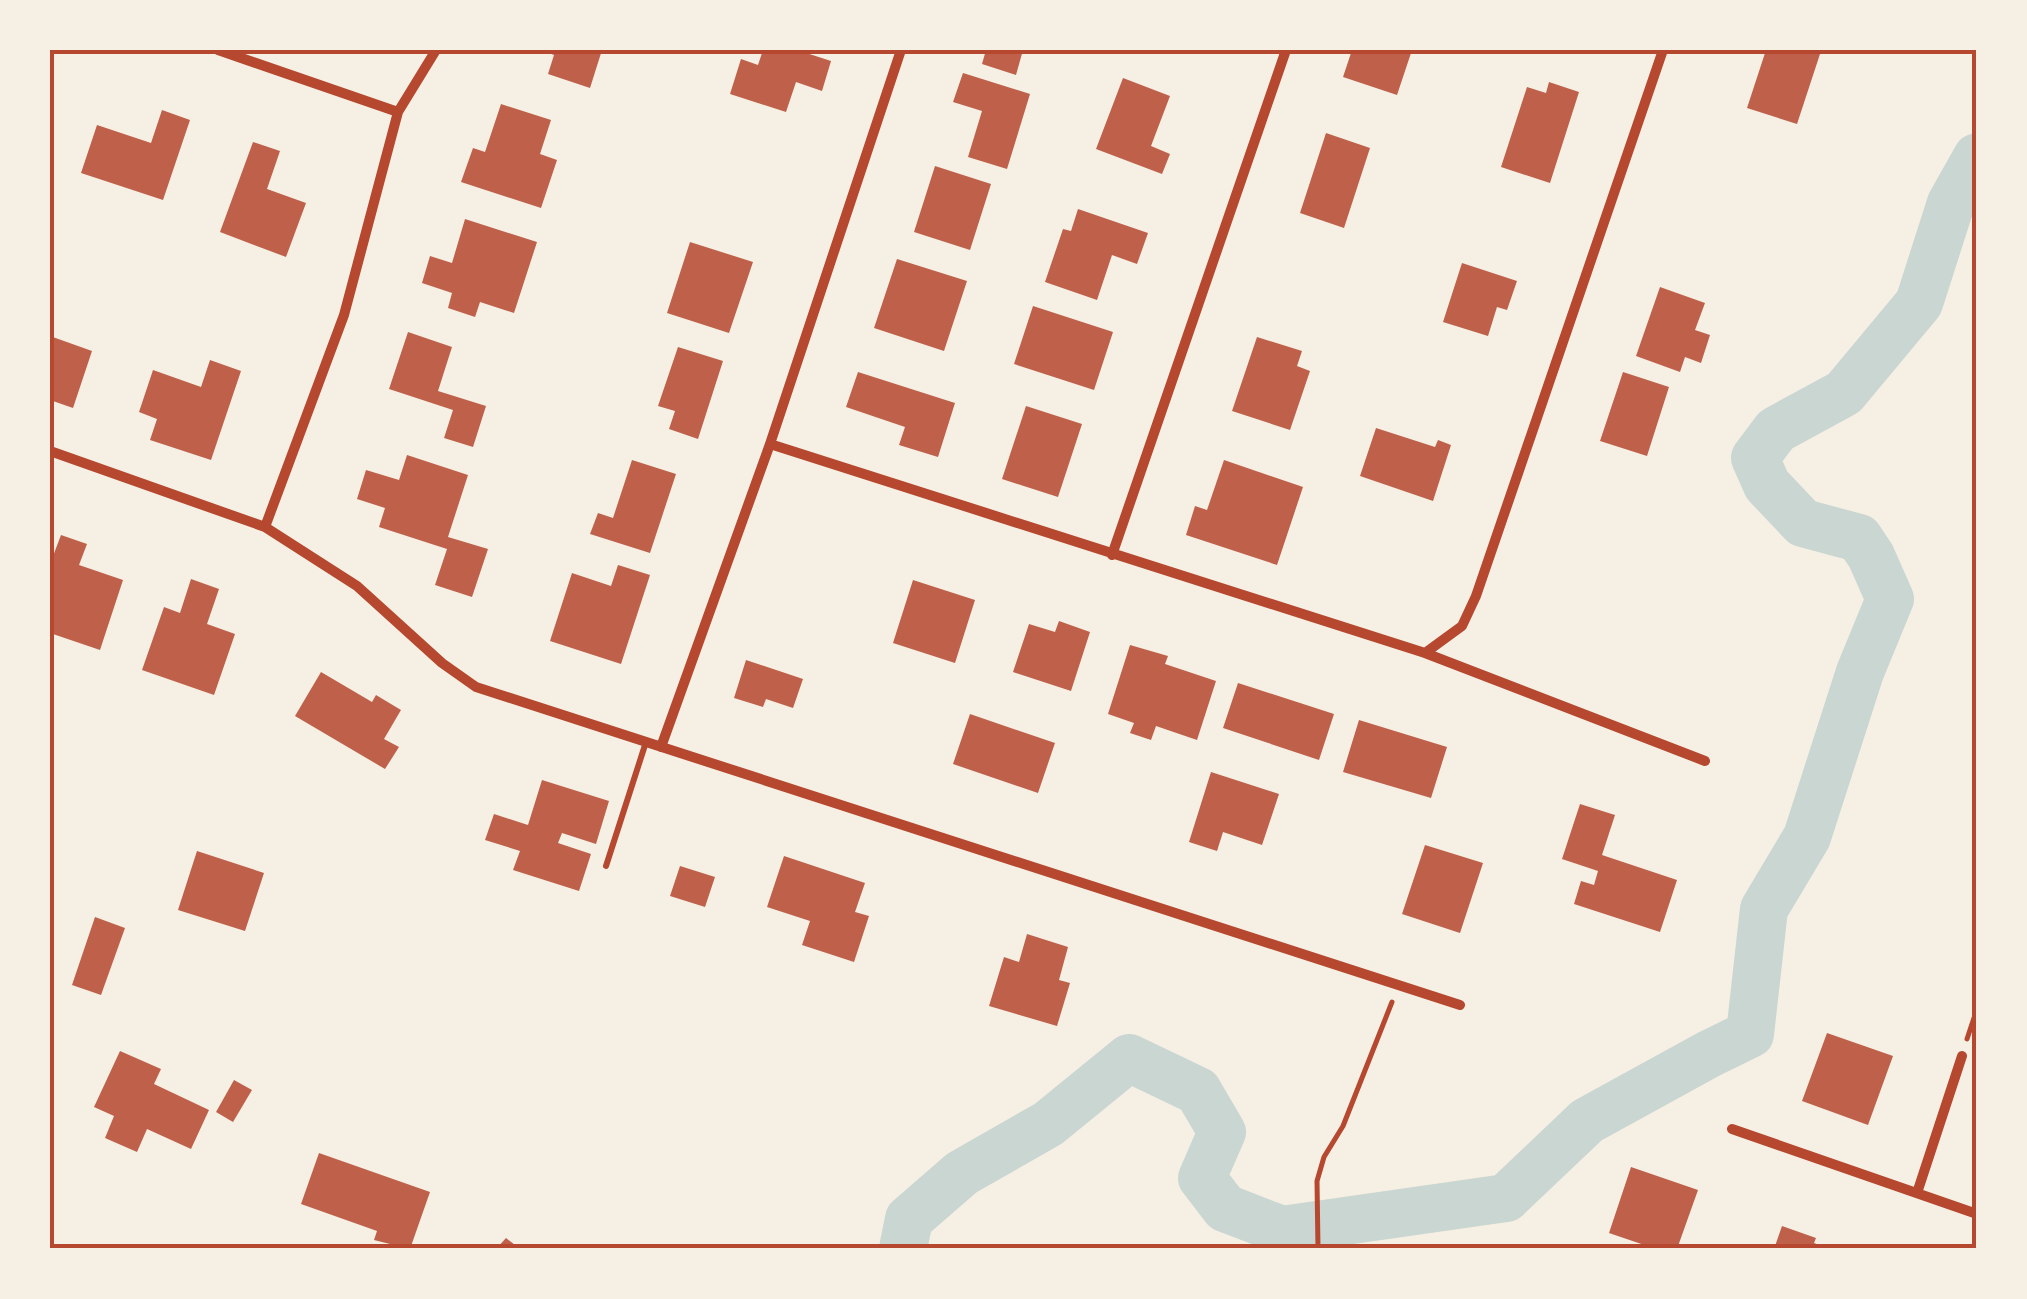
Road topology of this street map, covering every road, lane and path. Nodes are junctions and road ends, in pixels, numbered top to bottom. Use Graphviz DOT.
graph roads {
  1 [pos="218,50"];
  2 [pos="436,50"];
  3 [pos="902,50"];
  4 [pos="1286,50"];
  5 [pos="1662,50"];
  6 [pos="398,112"];
  7 [pos="770,444"];
  8 [pos="50,451"];
  9 [pos="265,527"];
  10 [pos="1112,555"];
  11 [pos="1425,653"];
  12 [pos="646,742"];
  13 [pos="661,747"];
  14 [pos="1705,761"];
  15 [pos="606,866"];
  16 [pos="1397,984"];
  17 [pos="1460,1005"];
  18 [pos="1977,1009"];
  19 [pos="1962,1056"];
  20 [pos="1732,1129"];
  21 [pos="1917,1194"];
  22 [pos="1977,1214"];
  23 [pos="1318,1249"];
  1 -- 6 [label="street"];
  2 -- 6 [label="street"];
  3 -- 7 [label="street"];
  4 -- 10 [label="street"];
  5 -- 11 [label="street"];
  6 -- 9 [label="street"];
  7 -- 10 [label="street"];
  7 -- 13 [label="street"];
  8 -- 9 [label="street"];
  9 -- 12 [label="street"];
  10 -- 11 [label="street"];
  11 -- 14 [label="street"];
  12 -- 13 [label="street"];
  12 -- 15 [label="lane"];
  13 -- 16 [label="street"];
  16 -- 17 [label="street"];
  16 -- 23 [label="path"];
  18 -- 19 [label="path"];
  19 -- 21 [label="street"];
  20 -- 21 [label="street"];
  21 -- 22 [label="street"];
}
